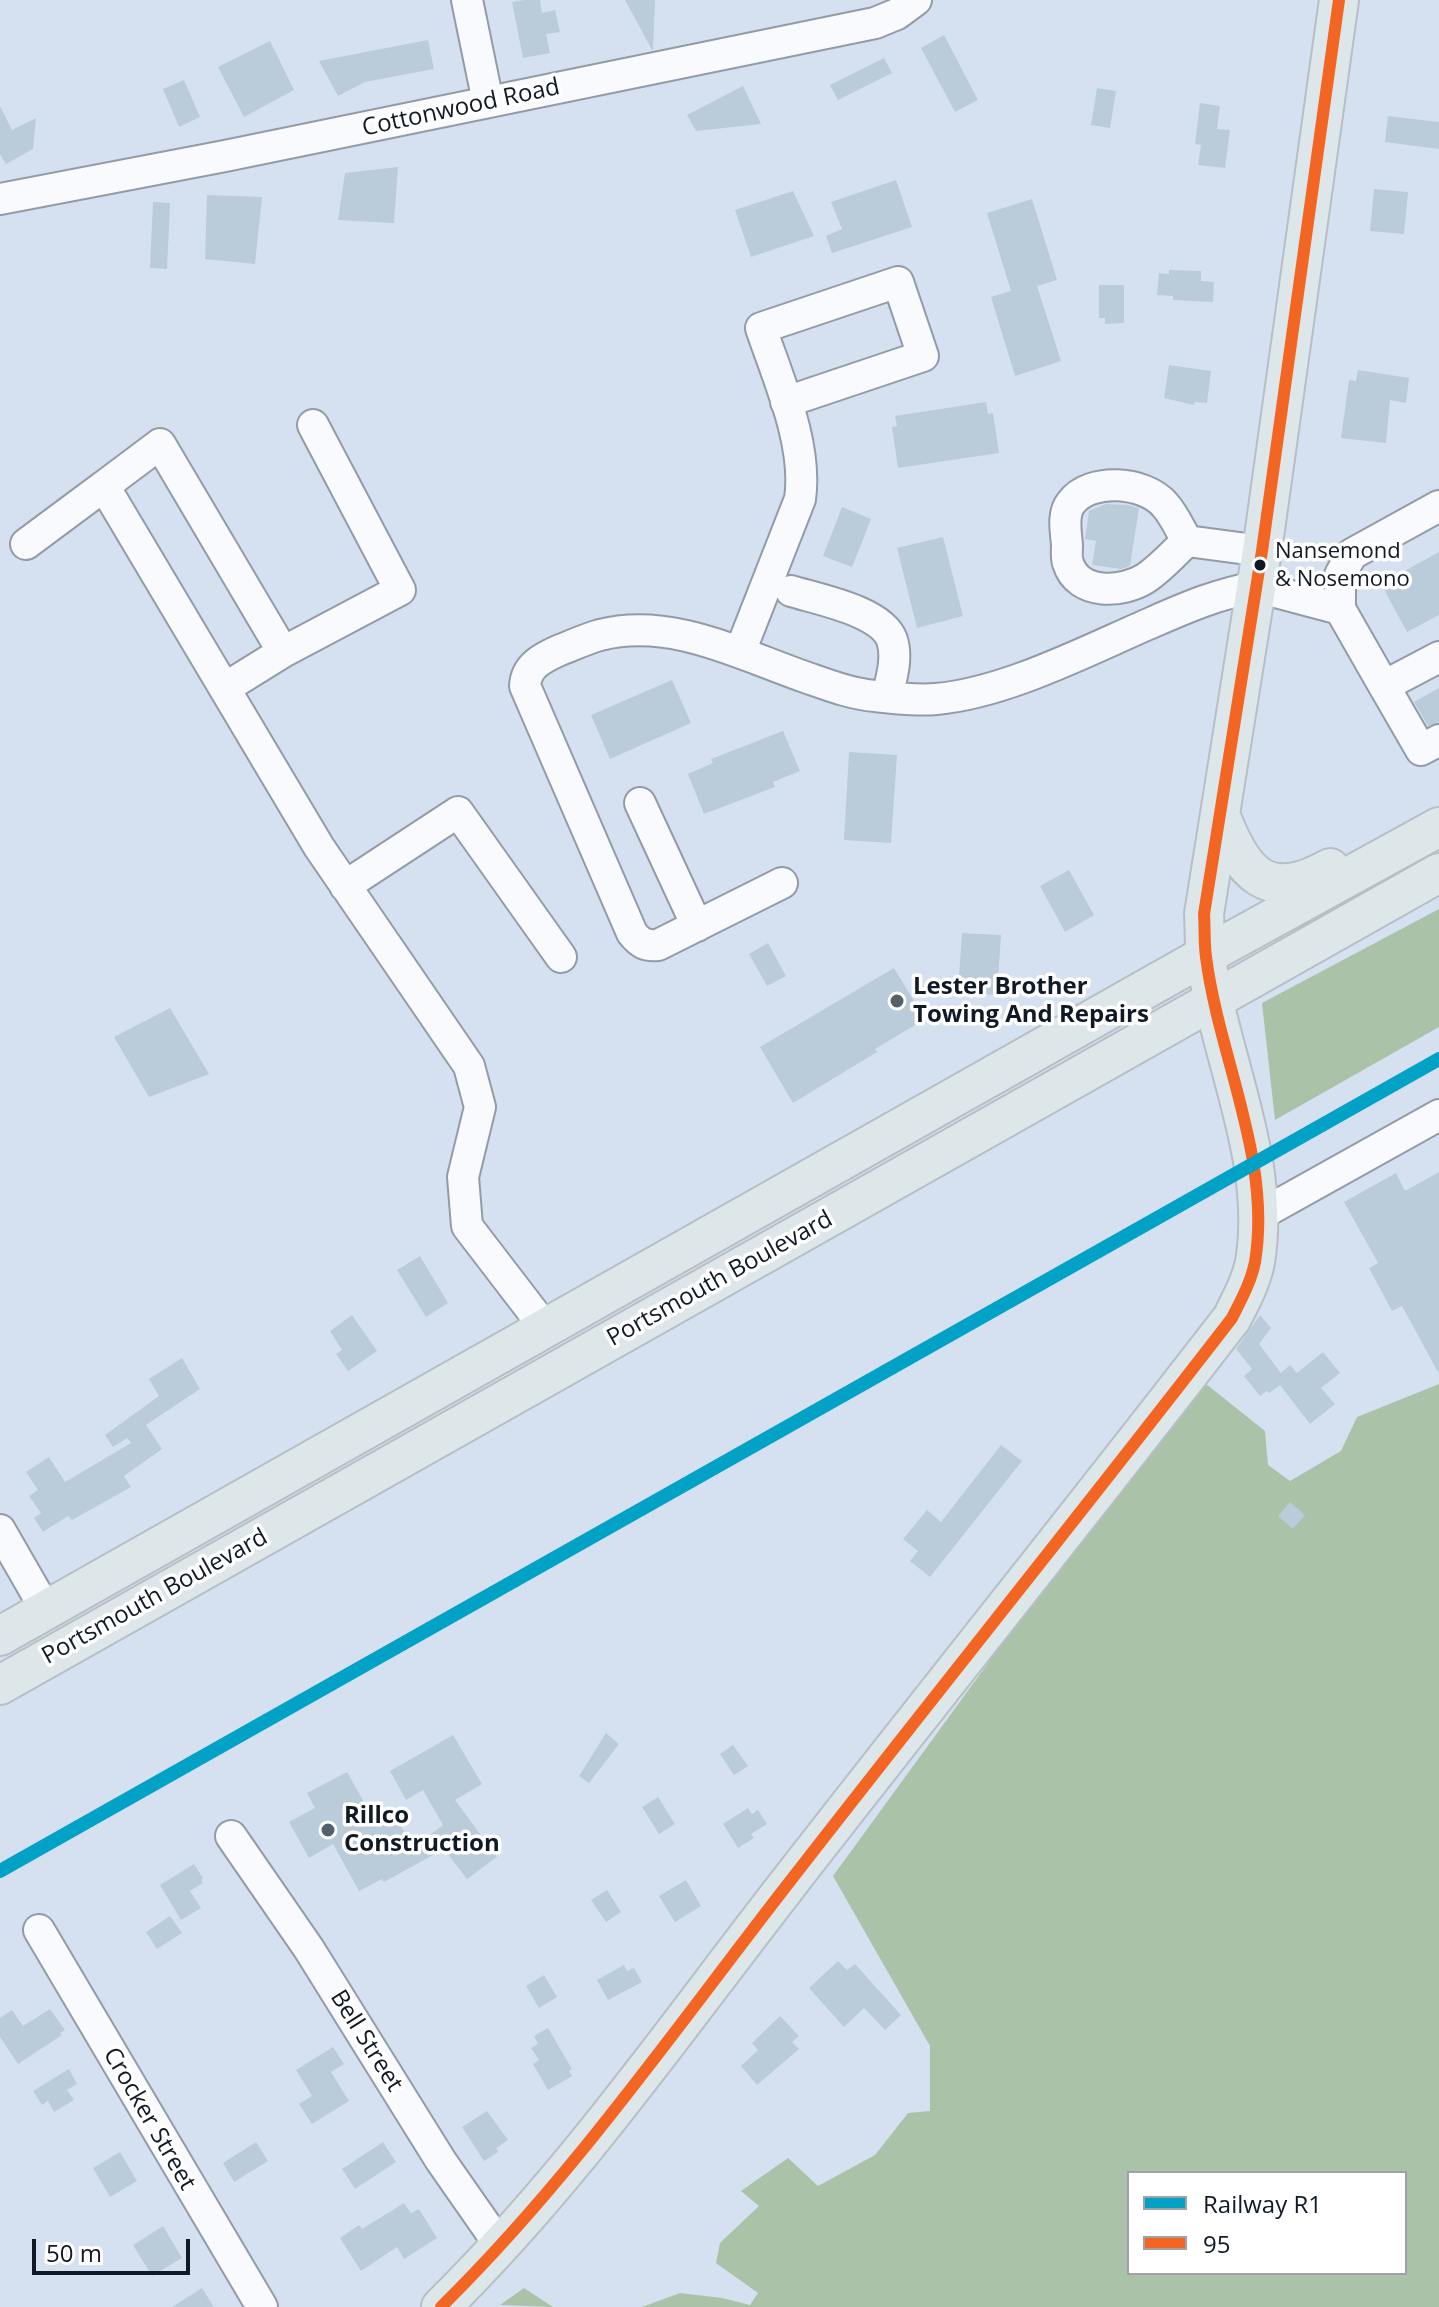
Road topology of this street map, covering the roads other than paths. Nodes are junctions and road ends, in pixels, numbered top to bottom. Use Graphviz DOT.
graph roads {
  1 [pos="467,0"];
  2 [pos="916,0"];
  3 [pos="1339,0"];
  4 [pos="488,102"];
  5 [pos="0,199"];
  6 [pos="786,402"];
  7 [pos="313,425"];
  8 [pos="104,486"];
  9 [pos="1439,506"];
  10 [pos="1187,541"];
  11 [pos="26,544"];
  12 [pos="1259,569"];
  13 [pos="791,591"];
  14 [pos="1340,609"];
  15 [pos="283,652"];
  16 [pos="740,652"];
  17 [pos="1439,657"];
  18 [pos="1384,686"];
  19 [pos="225,688"];
  20 [pos="887,697"];
  21 [pos="1439,740"];
  22 [pos="640,803"];
  23 [pos="1220,814"];
  24 [pos="1439,825"];
  25 [pos="1439,873"];
  26 [pos="782,883"];
  27 [pos="345,886"];
  28 [pos="697,926"];
  29 [pos="1206,955"];
  30 [pos="561,957"];
  31 [pos="1214,1000"];
  32 [pos="1439,1115"];
  33 [pos="1258,1216"];
  34 [pos="546,1329"];
  35 [pos="488,1362"];
  36 [pos="510,1398"];
  37 [pos="0,1530"];
  38 [pos="26,1621"];
  39 [pos="55,1654"];
  40 [pos="0,1685"];
  41 [pos="231,1836"];
  42 [pos="39,1930"];
  43 [pos="501,2247"];
  44 [pos="262,2307"];
  45 [pos="441,2307"];
  1 -- 4 [label="street"];
  2 -- 4 [label="street, Cottonwood Road"];
  3 -- 12 [label="main road"];
  4 -- 5 [label="street, Cottonwood Road"];
  6 -- 6 [label="street"];
  6 -- 16 [label="street"];
  7 -- 15 [label="street"];
  8 -- 11 [label="street"];
  8 -- 15 [label="street"];
  8 -- 19 [label="street"];
  9 -- 14 [label="street"];
  10 -- 12 [label="street"];
  12 -- 14 [label="street"];
  12 -- 20 [label="street"];
  12 -- 23 [label="main road"];
  13 -- 20 [label="street"];
  14 -- 18 [label="street"];
  15 -- 19 [label="street"];
  16 -- 20 [label="street"];
  16 -- 28 [label="street"];
  17 -- 18 [label="street"];
  18 -- 21 [label="street"];
  19 -- 27 [label="street"];
  22 -- 28 [label="street"];
  23 -- 24 [label="main road"];
  23 -- 29 [label="main road"];
  24 -- 29 [label="main road, Portsmouth Boulevard"];
  25 -- 31 [label="main road, Portsmouth Boulevard"];
  26 -- 28 [label="street"];
  27 -- 30 [label="street"];
  27 -- 34 [label="street"];
  29 -- 31 [label="main road"];
  29 -- 34 [label="main road, Portsmouth Boulevard"];
  31 -- 33 [label="main road"];
  31 -- 36 [label="main road, Portsmouth Boulevard"];
  32 -- 33 [label="street"];
  33 -- 43 [label="main road"];
  34 -- 35 [label="main road, Portsmouth Boulevard"];
  35 -- 36 [label="street"];
  35 -- 38 [label="main road, Portsmouth Boulevard"];
  36 -- 39 [label="main road, Portsmouth Boulevard"];
  37 -- 38 [label="street"];
  38 -- 39 [label="street"];
  39 -- 40 [label="main road, Portsmouth Boulevard"];
  41 -- 43 [label="street, Bell Street"];
  42 -- 44 [label="street, Crocker Street"];
  43 -- 45 [label="main road"];
}
